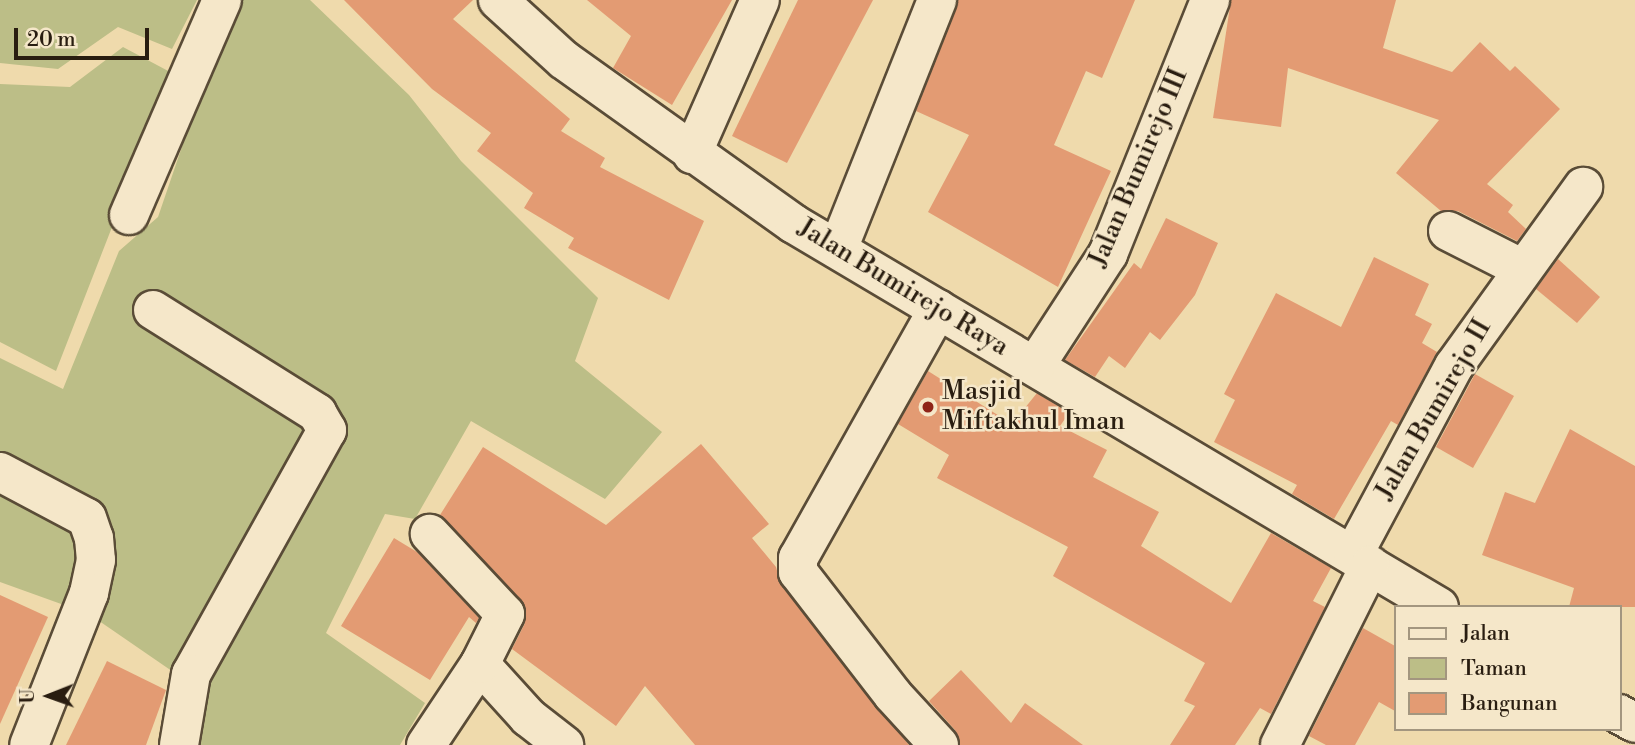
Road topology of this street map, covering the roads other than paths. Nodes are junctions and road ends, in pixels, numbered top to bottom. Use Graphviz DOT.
graph roads {
  1 [pos="222,0"];
  2 [pos="498,0"];
  3 [pos="760,0"];
  4 [pos="937,0"];
  5 [pos="1210,0"];
  6 [pos="692,153"];
  7 [pos="1583,187"];
  8 [pos="129,215"];
  9 [pos="1448,231"];
  10 [pos="838,249"];
  11 [pos="1523,269"];
  12 [pos="938,309"];
  13 [pos="153,310"];
  14 [pos="1035,366"];
  15 [pos="0,472"];
  16 [pos="430,534"];
  17 [pos="1361,560"];
  18 [pos="1436,605"];
  19 [pos="480,664"];
  20 [pos="29,745"];
  21 [pos="179,745"];
  22 [pos="426,745"];
  23 [pos="564,745"];
  24 [pos="939,745"];
  25 [pos="1280,745"];
  1 -- 8 [label="street"];
  2 -- 6 [label="street, Jalan Bumirejo Raya"];
  3 -- 6 [label="street"];
  4 -- 10 [label="street"];
  5 -- 14 [label="street, Jalan Bumirejo III"];
  6 -- 10 [label="street, Jalan Bumirejo Raya"];
  7 -- 11 [label="street, Jalan Bumirejo II"];
  9 -- 11 [label="street"];
  10 -- 12 [label="street, Jalan Bumirejo Raya"];
  11 -- 17 [label="street, Jalan Bumirejo II"];
  12 -- 14 [label="street, Jalan Bumirejo Raya"];
  12 -- 24 [label="street"];
  13 -- 21 [label="street"];
  14 -- 17 [label="street, Jalan Bumirejo Raya"];
  15 -- 20 [label="street"];
  16 -- 19 [label="street"];
  17 -- 18 [label="street, Jalan Bumirejo Raya"];
  17 -- 25 [label="street, Jalan Bumirejo II"];
  19 -- 22 [label="street"];
  19 -- 23 [label="street"];
}
